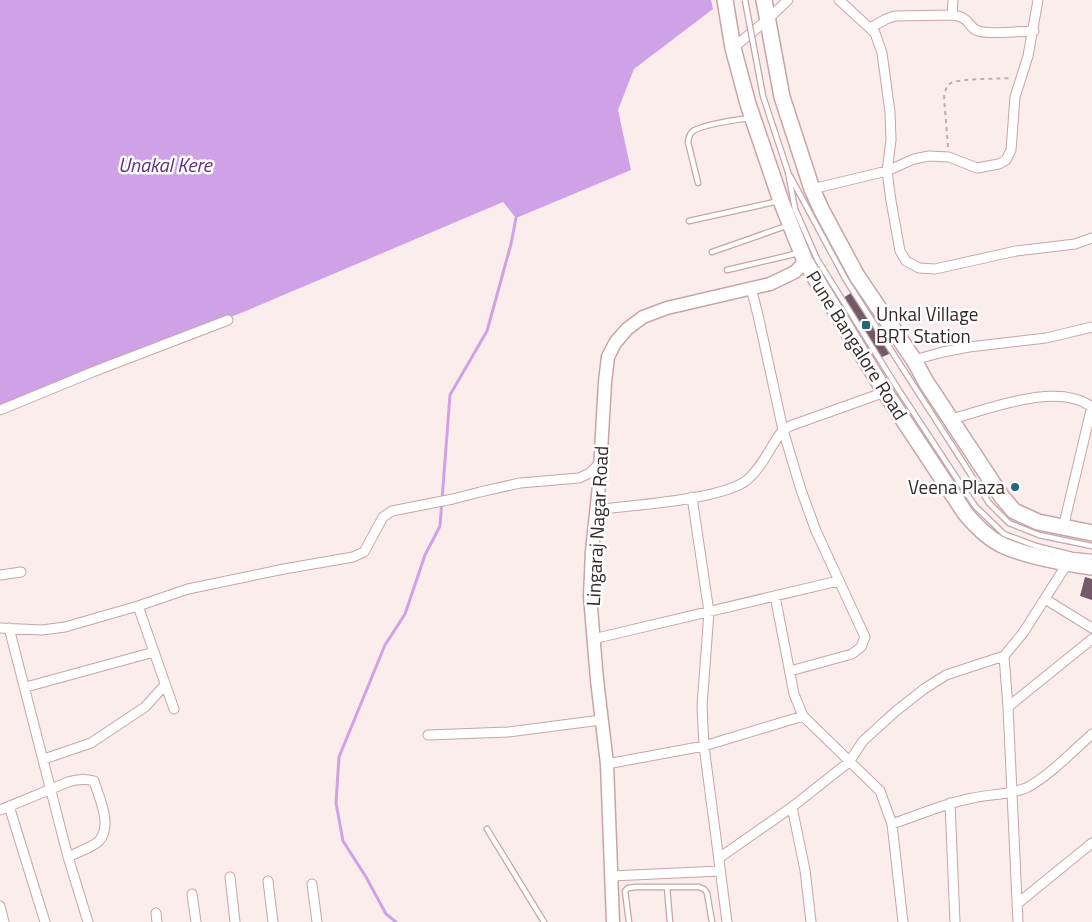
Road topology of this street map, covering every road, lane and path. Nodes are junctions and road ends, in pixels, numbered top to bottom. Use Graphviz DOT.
graph roads {
  1 [pos="724,0"];
  2 [pos="745,0"];
  3 [pos="764,0"];
  4 [pos="788,0"];
  5 [pos="839,0"];
  6 [pos="953,0"];
  7 [pos="1038,0"];
  8 [pos="952,15"];
  9 [pos="768,19"];
  10 [pos="870,28"];
  11 [pos="1034,31"];
  12 [pos="733,48"];
  13 [pos="1021,78"];
  14 [pos="753,117"];
  15 [pos="949,157"];
  16 [pos="887,171"];
  17 [pos="788,172"];
  18 [pos="698,183"];
  19 [pos="812,189"];
  20 [pos="780,200"];
  21 [pos="689,221"];
  22 [pos="790,225"];
  23 [pos="1092,238"];
  24 [pos="712,252"];
  25 [pos="803,256"];
  26 [pos="727,270"];
  27 [pos="751,288"];
  28 [pos="228,320"];
  29 [pos="1092,327"];
  30 [pos="914,360"];
  31 [pos="884,392"];
  32 [pos="1092,407"];
  33 [pos="0,410"];
  34 [pos="952,419"];
  35 [pos="783,430"];
  36 [pos="600,464"];
  37 [pos="692,497"];
  38 [pos="597,510"];
  39 [pos="1063,528"];
  40 [pos="1092,533"];
  41 [pos="1092,546"];
  42 [pos="1092,557"];
  43 [pos="1068,564"];
  44 [pos="1092,567"];
  45 [pos="21,572"];
  46 [pos="0,575"];
  47 [pos="838,581"];
  48 [pos="775,596"];
  49 [pos="1045,599"];
  50 [pos="138,606"];
  51 [pos="709,612"];
  52 [pos="5,628"];
  53 [pos="1092,628"];
  54 [pos="593,639"];
  55 [pos="1092,639"];
  56 [pos="154,652"];
  57 [pos="1004,656"];
  58 [pos="790,671"];
  59 [pos="165,685"];
  60 [pos="26,687"];
  61 [pos="1008,707"];
  62 [pos="174,709"];
  63 [pos="803,716"];
  64 [pos="601,720"];
  65 [pos="1092,734"];
  66 [pos="428,735"];
  67 [pos="704,746"];
  68 [pos="44,759"];
  69 [pos="849,762"];
  70 [pos="607,764"];
  71 [pos="50,789"];
  72 [pos="1012,792"];
  73 [pos="950,803"];
  74 [pos="9,806"];
  75 [pos="792,807"];
  76 [pos="0,810"];
  77 [pos="892,824"];
  78 [pos="487,829"];
  79 [pos="1092,843"];
  80 [pos="68,857"];
  81 [pos="718,858"];
  82 [pos="720,871"];
  83 [pos="611,876"];
  84 [pos="230,877"];
  85 [pos="268,880"];
  86 [pos="312,884"];
  87 [pos="667,887"];
  88 [pos="192,894"];
  89 [pos="1017,904"];
  90 [pos="0,906"];
  91 [pos="4,922"];
  92 [pos="45,922"];
  93 [pos="88,922"];
  94 [pos="196,922"];
  95 [pos="235,922"];
  96 [pos="273,922"];
  97 [pos="317,922"];
  98 [pos="544,922"];
  99 [pos="613,922"];
  100 [pos="629,922"];
  101 [pos="670,922"];
  102 [pos="712,922"];
  103 [pos="727,922"];
  104 [pos="811,922"];
  105 [pos="903,922"];
  106 [pos="955,922"];
  107 [pos="1018,922"];
  1 -- 12 [label="main road, Pune Bangalore Road"];
  2 -- 17 [label="lane, bridge"];
  3 -- 9 [label="main road, Pune Bangalore Road"];
  4 -- 9 [label="street"];
  5 -- 10 [label="street"];
  6 -- 8 [label="street"];
  7 -- 11 [label="street"];
  8 -- 10 [label="street"];
  8 -- 11 [label="street"];
  9 -- 12 [label="street"];
  9 -- 19 [label="main road, Pune Bangalore Road"];
  10 -- 16 [label="street"];
  11 -- 13 [label="street"];
  12 -- 14 [label="main road, Pune Bangalore Road"];
  13 -- 15 [label="street"];
  13 -- 15 [label="path"];
  14 -- 18 [label="lane"];
  14 -- 20 [label="main road, Pune Bangalore Road"];
  15 -- 16 [label="street"];
  16 -- 19 [label="street"];
  16 -- 23 [label="street"];
  17 -- 41 [label="lane"];
  17 -- 42 [label="lane"];
  19 -- 30 [label="main road, Pune Bangalore Road"];
  20 -- 21 [label="lane"];
  20 -- 22 [label="main road, Pune Bangalore Road"];
  22 -- 24 [label="lane"];
  22 -- 25 [label="main road, Pune Bangalore Road"];
  25 -- 26 [label="lane"];
  25 -- 27 [label="street, Lingaraj Nagar Road"];
  25 -- 31 [label="main road, Pune Bangalore Road"];
  27 -- 35 [label="street"];
  27 -- 36 [label="street, Lingaraj Nagar Road"];
  28 -- 33 [label="street"];
  29 -- 30 [label="street"];
  30 -- 34 [label="main road, Pune Bangalore Road"];
  31 -- 35 [label="street"];
  31 -- 43 [label="main road, Pune Bangalore Road"];
  32 -- 34 [label="street"];
  32 -- 39 [label="street"];
  34 -- 39 [label="main road, Pune Bangalore Road"];
  35 -- 37 [label="street"];
  35 -- 47 [label="street"];
  36 -- 38 [label="street, Lingaraj Nagar Road"];
  36 -- 50 [label="street"];
  37 -- 38 [label="street"];
  37 -- 51 [label="street"];
  38 -- 54 [label="street, Lingaraj Nagar Road"];
  39 -- 40 [label="main road, Pune Bangalore Road"];
  43 -- 44 [label="main road, Pune Bangalore Road"];
  43 -- 49 [label="street"];
  45 -- 46 [label="street"];
  47 -- 48 [label="street"];
  47 -- 58 [label="street"];
  48 -- 51 [label="street"];
  48 -- 58 [label="street"];
  49 -- 53 [label="street"];
  49 -- 57 [label="street"];
  50 -- 52 [label="street"];
  50 -- 56 [label="street"];
  51 -- 54 [label="street"];
  51 -- 67 [label="street"];
  52 -- 60 [label="street"];
  54 -- 64 [label="street, Lingaraj Nagar Road"];
  55 -- 61 [label="street"];
  56 -- 59 [label="street"];
  56 -- 60 [label="street"];
  57 -- 61 [label="street"];
  57 -- 69 [label="street"];
  58 -- 63 [label="street"];
  59 -- 62 [label="street"];
  59 -- 68 [label="street"];
  60 -- 68 [label="street"];
  61 -- 72 [label="street"];
  63 -- 67 [label="street"];
  63 -- 69 [label="street"];
  64 -- 66 [label="street"];
  64 -- 70 [label="street, Lingaraj Nagar Road"];
  65 -- 72 [label="street"];
  67 -- 70 [label="street"];
  67 -- 81 [label="street"];
  68 -- 71 [label="street"];
  69 -- 75 [label="street"];
  69 -- 77 [label="street"];
  70 -- 83 [label="street, Lingaraj Nagar Road"];
  71 -- 74 [label="street"];
  71 -- 80 [label="street"];
  71 -- 80 [label="street"];
  72 -- 73 [label="street"];
  72 -- 89 [label="street"];
  73 -- 77 [label="street"];
  73 -- 106 [label="street"];
  74 -- 76 [label="street"];
  74 -- 92 [label="street"];
  75 -- 81 [label="street"];
  75 -- 104 [label="street"];
  77 -- 105 [label="street"];
  78 -- 98 [label="lane"];
  79 -- 89 [label="street"];
  80 -- 93 [label="street"];
  81 -- 82 [label="street"];
  82 -- 83 [label="street"];
  82 -- 103 [label="street"];
  83 -- 99 [label="street, Lingaraj Nagar Road"];
  84 -- 95 [label="street"];
  85 -- 96 [label="street"];
  86 -- 97 [label="street"];
  87 -- 100 [label="lane"];
  87 -- 101 [label="lane"];
  87 -- 102 [label="lane"];
  88 -- 94 [label="street"];
  89 -- 107 [label="street"];
  90 -- 91 [label="street"];
}
